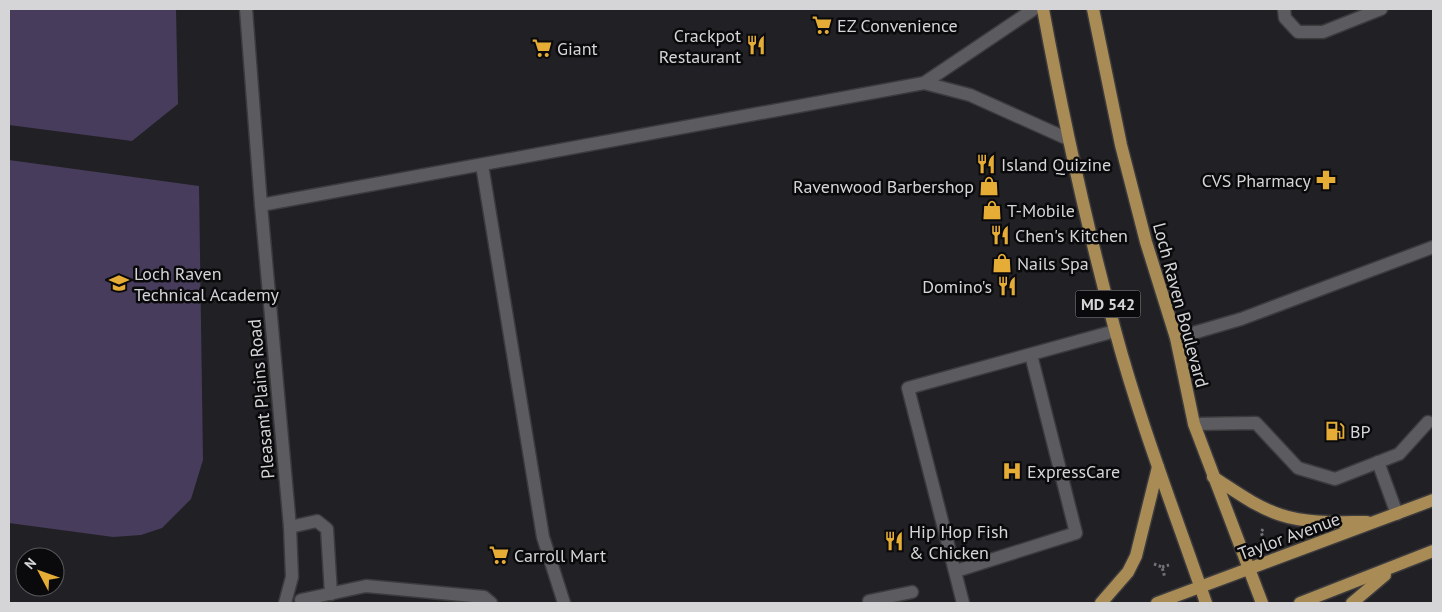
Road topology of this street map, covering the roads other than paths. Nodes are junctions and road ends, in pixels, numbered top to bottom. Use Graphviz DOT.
graph roads {
  1 [pos="246,9"];
  2 [pos="1034,9"];
  3 [pos="1043,9"];
  4 [pos="1093,9"];
  5 [pos="1284,9"];
  6 [pos="1381,9"];
  7 [pos="924,83"];
  8 [pos="1068,139"];
  9 [pos="482,165"];
  10 [pos="261,206"];
  11 [pos="1433,247"];
  12 [pos="1115,331"];
  13 [pos="1176,338"];
  14 [pos="1031,355"];
  15 [pos="1428,422"];
  16 [pos="1194,424"];
  17 [pos="1378,462"];
  18 [pos="1158,467"];
  19 [pos="1214,477"];
  20 [pos="1433,500"];
  21 [pos="1397,514"];
  22 [pos="1374,522"];
  23 [pos="290,527"];
  24 [pos="1433,551"];
  25 [pos="1411,560"];
  26 [pos="1248,570"];
  27 [pos="956,571"];
  28 [pos="292,576"];
  29 [pos="1201,588"];
  30 [pos="912,592"];
  31 [pos="331,594"];
  32 [pos="430,597"];
  33 [pos="302,602"];
  34 [pos="285,603"];
  35 [pos="491,603"];
  36 [pos="564,603"];
  37 [pos="870,603"];
  38 [pos="963,603"];
  39 [pos="1101,603"];
  40 [pos="1157,603"];
  41 [pos="1206,603"];
  42 [pos="1262,603"];
  43 [pos="1300,603"];
  44 [pos="1352,603"];
  1 -- 10 [label="street, Pleasant Plains Road"];
  2 -- 7 [label="street"];
  3 -- 8 [label="main road, MD 542"];
  4 -- 13 [label="main road, Loch Raven Boulevard / MD 542"];
  5 -- 6 [label="street"];
  7 -- 8 [label="street"];
  7 -- 9 [label="street"];
  8 -- 12 [label="main road, MD 542"];
  9 -- 10 [label="street"];
  9 -- 36 [label="street"];
  10 -- 23 [label="street, Pleasant Plains Road"];
  11 -- 13 [label="street"];
  12 -- 14 [label="street"];
  12 -- 18 [label="main road, MD 542"];
  13 -- 16 [label="main road, Loch Raven Boulevard / MD 542"];
  14 -- 27 [label="street"];
  14 -- 27 [label="street"];
  15 -- 17 [label="street"];
  16 -- 17 [label="street"];
  16 -- 19 [label="main road, Loch Raven Boulevard / MD 542"];
  17 -- 21 [label="street"];
  18 -- 29 [label="main road, MD 542"];
  18 -- 39 [label="main road"];
  19 -- 22 [label="main road"];
  19 -- 26 [label="main road, Loch Raven Boulevard / MD 542"];
  20 -- 21 [label="main road, Taylor Avenue"];
  21 -- 22 [label="main road, Taylor Avenue"];
  22 -- 26 [label="main road, Taylor Avenue"];
  23 -- 28 [label="street, Pleasant Plains Road"];
  23 -- 31 [label="street"];
  24 -- 25 [label="main road"];
  25 -- 43 [label="main road"];
  25 -- 44 [label="main road"];
  26 -- 29 [label="main road, Taylor Avenue"];
  26 -- 42 [label="main road, Loch Raven Boulevard / MD 542"];
  27 -- 38 [label="street"];
  28 -- 33 [label="street, Pleasant Plains Road"];
  28 -- 34 [label="street, Pleasant Plains Road"];
  29 -- 40 [label="main road, Taylor Avenue"];
  29 -- 41 [label="main road, MD 542"];
  30 -- 37 [label="street"];
  31 -- 32 [label="street"];
  31 -- 33 [label="street"];
  32 -- 35 [label="street"];
}
